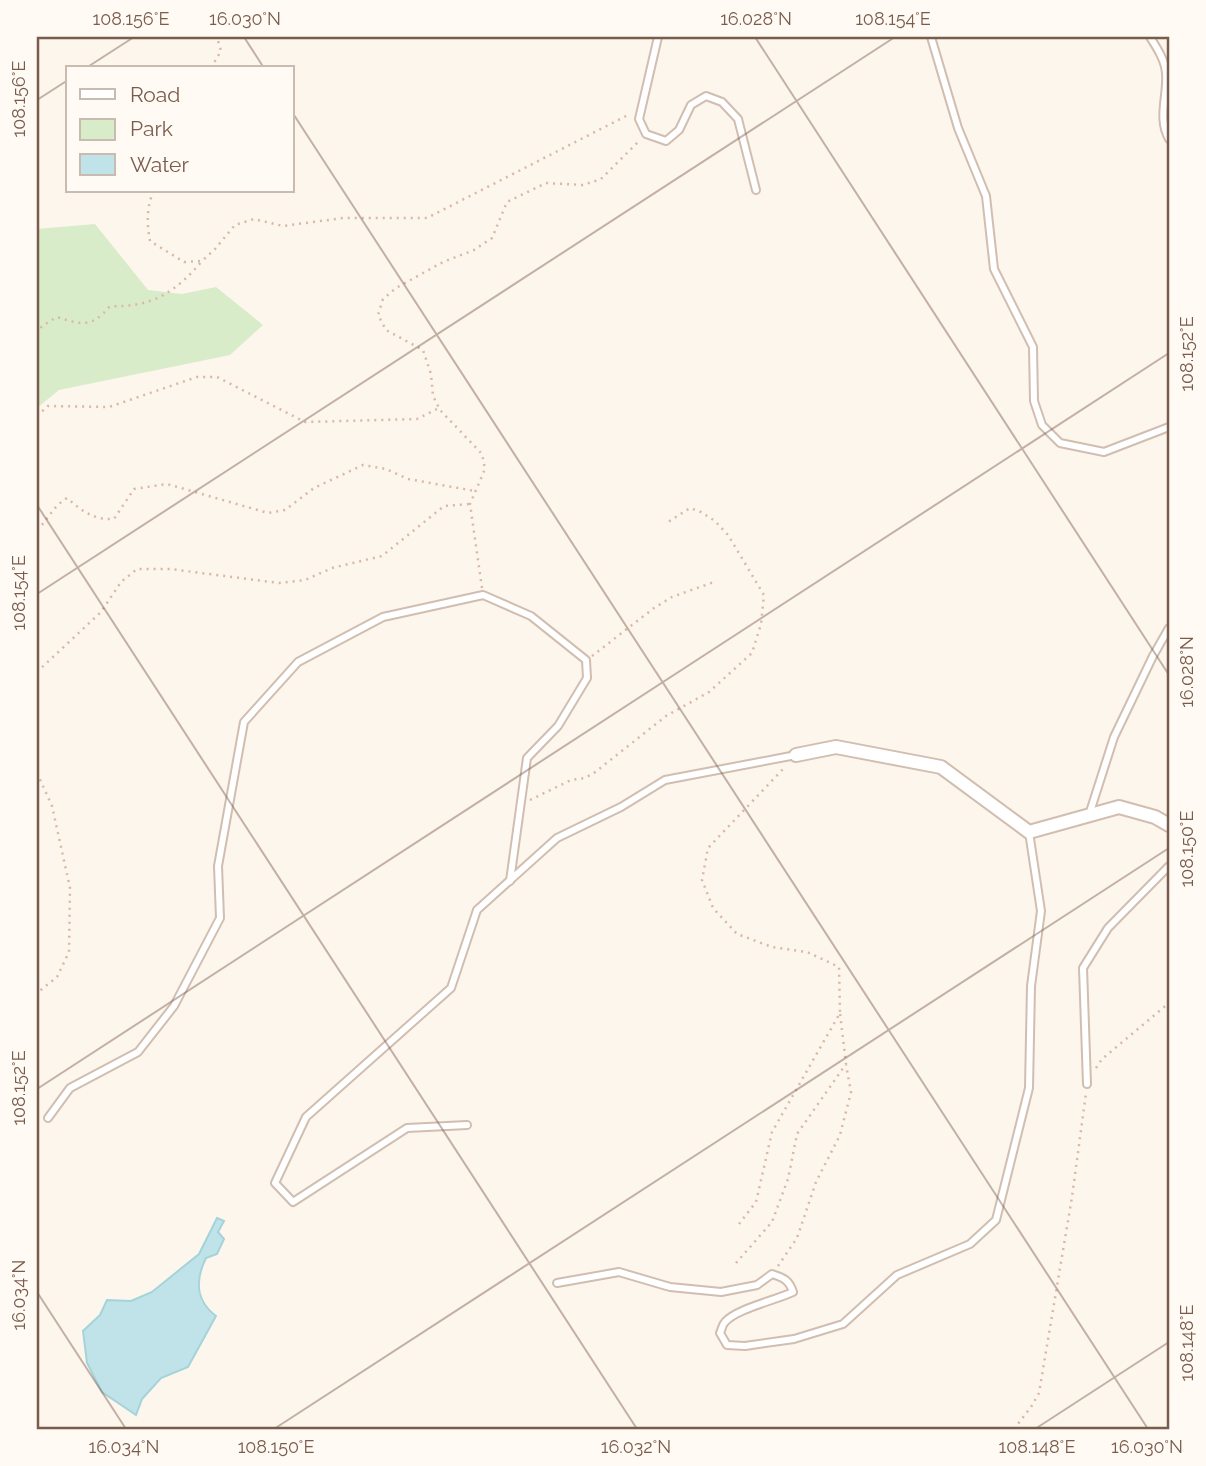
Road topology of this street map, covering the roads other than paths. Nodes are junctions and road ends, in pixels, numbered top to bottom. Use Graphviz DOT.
graph roads {
  1 [pos="659,37"];
  2 [pos="931,37"];
  3 [pos="1150,37"];
  4 [pos="1169,139"];
  5 [pos="757,190"];
  6 [pos="1169,427"];
  7 [pos="1169,628"];
  8 [pos="796,755"];
  9 [pos="1089,815"];
  10 [pos="1169,825"];
  11 [pos="1029,832"];
  12 [pos="1169,866"];
  13 [pos="510,881"];
  14 [pos="1087,1084"];
  15 [pos="48,1118"];
  16 [pos="467,1125"];
  17 [pos="557,1283"];
  1 -- 5 [label="lane"];
  2 -- 6 [label="lane"];
  3 -- 4 [label="lane"];
  7 -- 9 [label="lane"];
  8 -- 11 [label="street"];
  8 -- 13 [label="lane"];
  9 -- 10 [label="street"];
  9 -- 11 [label="street"];
  11 -- 17 [label="lane"];
  12 -- 14 [label="lane"];
  13 -- 15 [label="lane"];
  13 -- 16 [label="lane"];
}
